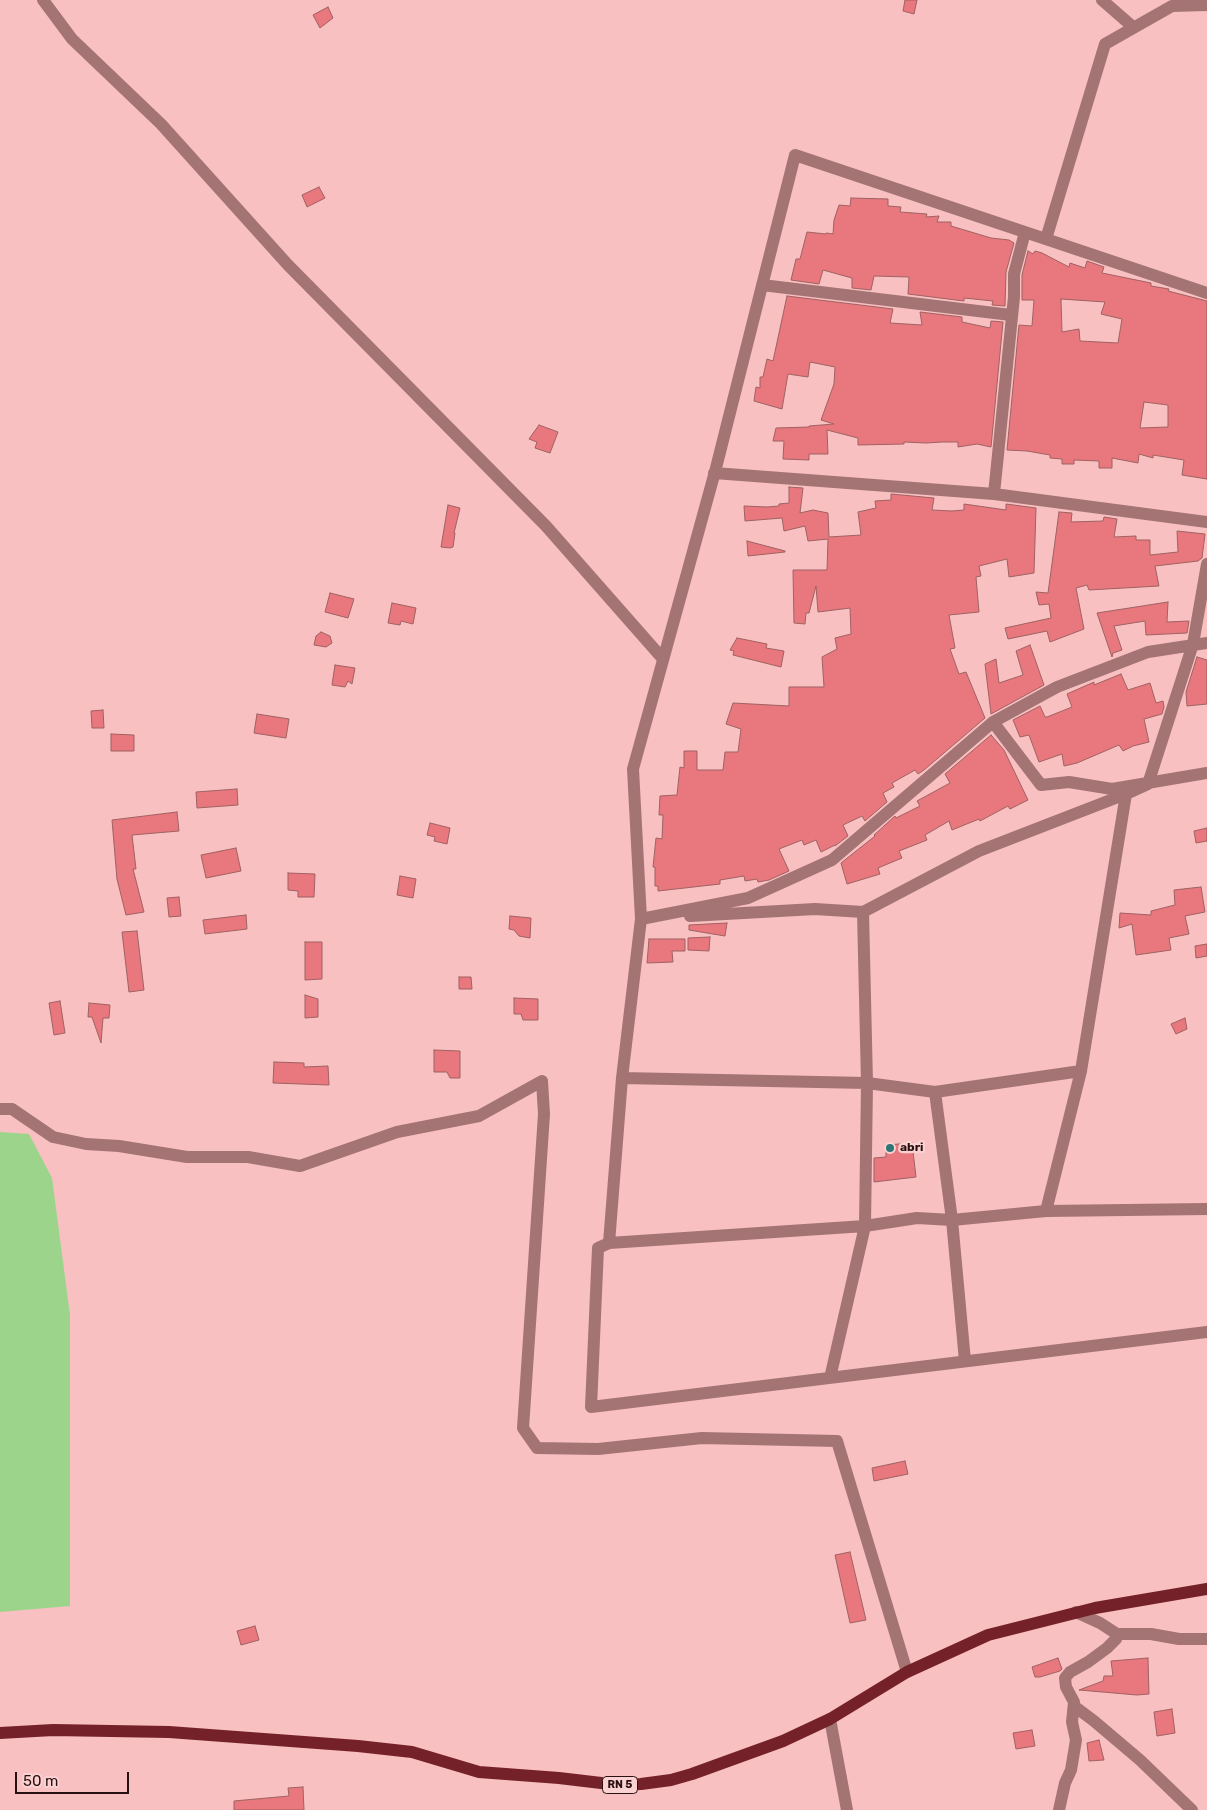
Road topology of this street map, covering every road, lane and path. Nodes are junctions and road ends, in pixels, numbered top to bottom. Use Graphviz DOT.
graph roads {
  1 [pos="42,0"];
  2 [pos="1102,0"];
  3 [pos="1207,5"];
  4 [pos="1133,27"];
  5 [pos="1026,232"];
  6 [pos="1046,239"];
  7 [pos="762,285"];
  8 [pos="1207,293"];
  9 [pos="1011,315"];
  10 [pos="714,473"];
  11 [pos="994,494"];
  12 [pos="1207,522"];
  13 [pos="1207,564"];
  14 [pos="1207,643"];
  15 [pos="1193,644"];
  16 [pos="663,658"];
  17 [pos="993,722"];
  18 [pos="1207,773"];
  19 [pos="1148,784"];
  20 [pos="1126,794"];
  21 [pos="863,912"];
  22 [pos="641,919"];
  23 [pos="1081,1071"];
  24 [pos="622,1078"];
  25 [pos="867,1083"];
  26 [pos="935,1092"];
  27 [pos="0,1109"];
  28 [pos="1207,1209"];
  29 [pos="1046,1211"];
  30 [pos="952,1220"];
  31 [pos="865,1226"];
  32 [pos="609,1243"];
  33 [pos="1207,1332"];
  34 [pos="965,1361"];
  35 [pos="830,1378"];
  36 [pos="1207,1589"];
  37 [pos="1076,1612"];
  38 [pos="1118,1634"];
  39 [pos="1207,1639"];
  40 [pos="907,1672"];
  41 [pos="1074,1706"];
  42 [pos="830,1719"];
  43 [pos="0,1733"];
  44 [pos="847,1810"];
  45 [pos="1059,1810"];
  46 [pos="1192,1810"];
  1 -- 16 [label="street"];
  2 -- 4 [label="street"];
  3 -- 4 [label="street"];
  4 -- 6 [label="street"];
  5 -- 6 [label="street"];
  5 -- 7 [label="street"];
  5 -- 9 [label="street"];
  6 -- 8 [label="street"];
  7 -- 9 [label="street"];
  7 -- 10 [label="street"];
  9 -- 11 [label="street"];
  10 -- 11 [label="street"];
  10 -- 16 [label="street"];
  11 -- 12 [label="street"];
  13 -- 15 [label="street"];
  14 -- 15 [label="street"];
  15 -- 17 [label="street"];
  15 -- 19 [label="street"];
  16 -- 22 [label="street"];
  17 -- 19 [label="street"];
  17 -- 22 [label="street"];
  18 -- 19 [label="street"];
  19 -- 20 [label="street"];
  20 -- 21 [label="street"];
  20 -- 23 [label="street"];
  21 -- 22 [label="street"];
  21 -- 25 [label="street"];
  22 -- 24 [label="street"];
  23 -- 26 [label="street"];
  23 -- 29 [label="street"];
  24 -- 25 [label="street"];
  24 -- 32 [label="street"];
  25 -- 26 [label="street"];
  25 -- 31 [label="street"];
  26 -- 30 [label="street"];
  27 -- 40 [label="street"];
  28 -- 29 [label="street"];
  29 -- 30 [label="street"];
  30 -- 31 [label="street"];
  30 -- 34 [label="street"];
  31 -- 32 [label="street"];
  31 -- 35 [label="street"];
  32 -- 35 [label="street"];
  33 -- 34 [label="street"];
  34 -- 35 [label="street"];
  36 -- 37 [label="main road, RN 5"];
  37 -- 38 [label="street"];
  37 -- 40 [label="main road, RN 5"];
  38 -- 39 [label="street"];
  38 -- 41 [label="street"];
  40 -- 42 [label="main road, RN 5"];
  41 -- 45 [label="street"];
  41 -- 46 [label="street"];
  42 -- 43 [label="main road, RN 5"];
  42 -- 44 [label="street"];
}
